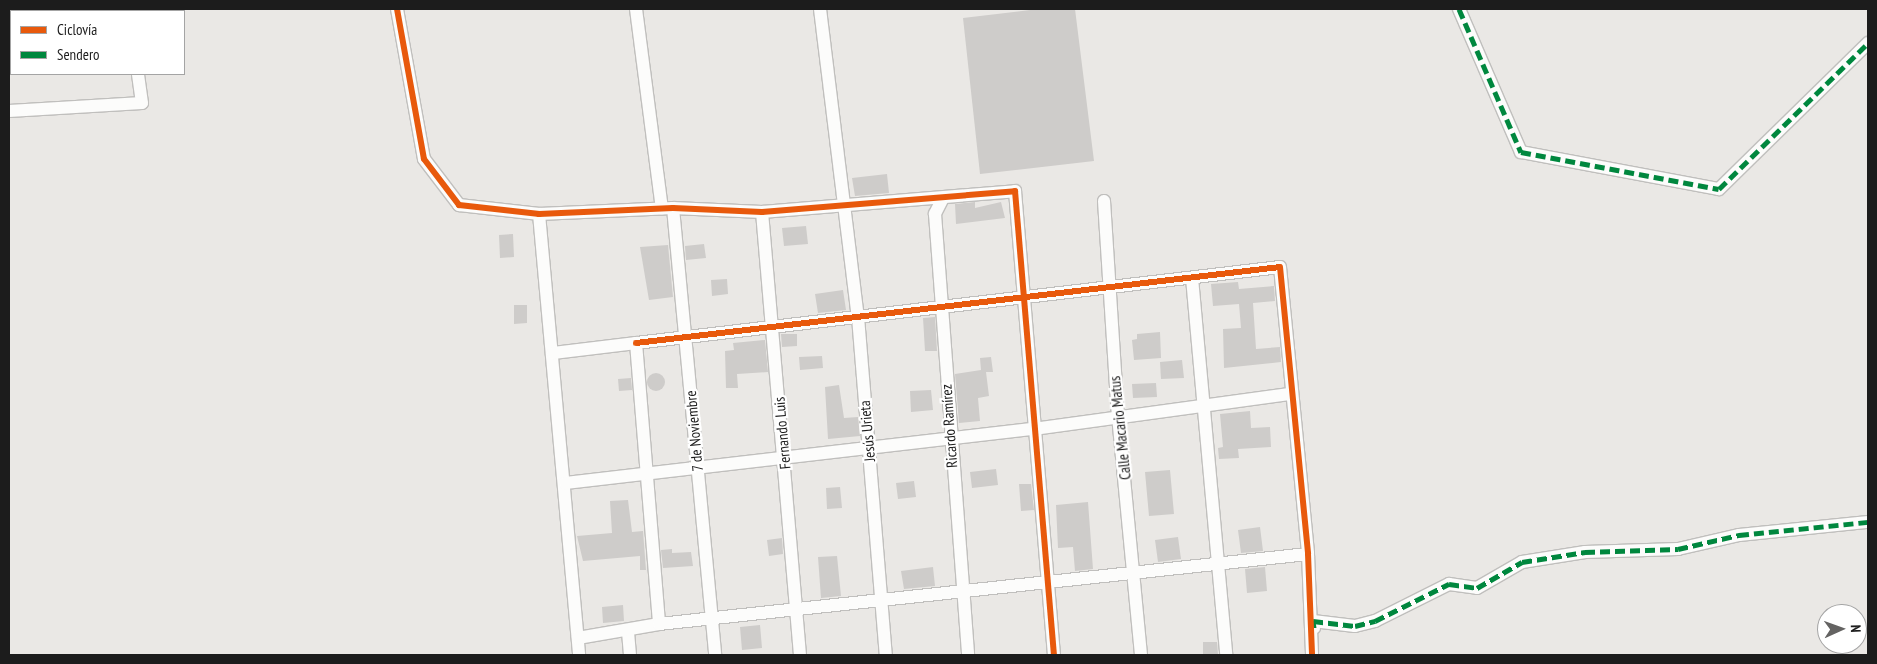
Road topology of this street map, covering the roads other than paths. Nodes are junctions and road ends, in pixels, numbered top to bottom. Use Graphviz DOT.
graph roads {
  1 [pos="397,9"];
  2 [pos="636,9"];
  3 [pos="820,9"];
  4 [pos="1459,9"];
  5 [pos="1868,43"];
  6 [pos="138,75"];
  7 [pos="9,111"];
  8 [pos="943,198"];
  9 [pos="1104,201"];
  10 [pos="842,207"];
  11 [pos="668,208"];
  12 [pos="762,212"];
  13 [pos="539,214"];
  14 [pos="1192,278"];
  15 [pos="1108,288"];
  16 [pos="1025,297"];
  17 [pos="941,307"];
  18 [pos="858,316"];
  19 [pos="772,327"];
  20 [pos="685,337"];
  21 [pos="636,343"];
  22 [pos="553,353"];
  23 [pos="1291,394"];
  24 [pos="1203,403"];
  25 [pos="1118,416"];
  26 [pos="1034,429"];
  27 [pos="949,437"];
  28 [pos="868,446"];
  29 [pos="784,455"];
  30 [pos="697,465"];
  31 [pos="646,473"];
  32 [pos="566,483"];
  33 [pos="1868,522"];
  34 [pos="1308,554"];
  35 [pos="1220,563"];
  36 [pos="1136,572"];
  37 [pos="1048,584"];
  38 [pos="964,593"];
  39 [pos="882,600"];
  40 [pos="796,612"];
  41 [pos="1313,621"];
  42 [pos="712,622"];
  43 [pos="659,624"];
  44 [pos="628,632"];
  45 [pos="578,638"];
  46 [pos="579,655"];
  47 [pos="630,655"];
  48 [pos="716,655"];
  49 [pos="800,655"];
  50 [pos="886,655"];
  51 [pos="968,655"];
  52 [pos="1054,655"];
  53 [pos="1141,655"];
  54 [pos="1226,655"];
  55 [pos="1312,655"];
  56 [pos="1319,655"];
  1 -- 13 [label="street"];
  2 -- 11 [label="street, 7 de Noviembre"];
  3 -- 10 [label="street, Jesús Urieta"];
  4 -- 5 [label="street"];
  6 -- 7 [label="street"];
  8 -- 10 [label="street"];
  8 -- 16 [label="street"];
  8 -- 17 [label="street, Ricardo Ramírez"];
  9 -- 15 [label="street, Calle Macario Matus"];
  10 -- 12 [label="street"];
  10 -- 18 [label="street, Jesús Urieta"];
  11 -- 12 [label="street"];
  11 -- 13 [label="street"];
  11 -- 20 [label="street, 7 de Noviembre"];
  12 -- 19 [label="street, Fernando Luis"];
  13 -- 22 [label="street"];
  14 -- 15 [label="street"];
  14 -- 23 [label="street"];
  14 -- 24 [label="street"];
  15 -- 16 [label="street"];
  15 -- 25 [label="street, Calle Macario Matus"];
  16 -- 17 [label="street"];
  16 -- 26 [label="street"];
  17 -- 18 [label="street"];
  17 -- 27 [label="street, Ricardo Ramírez"];
  18 -- 19 [label="street"];
  18 -- 28 [label="street, Jesús Urieta"];
  19 -- 20 [label="street"];
  19 -- 29 [label="street, Fernando Luis"];
  20 -- 21 [label="street"];
  20 -- 30 [label="street, 7 de Noviembre"];
  21 -- 22 [label="street"];
  21 -- 31 [label="street"];
  22 -- 32 [label="street"];
  23 -- 24 [label="street"];
  23 -- 34 [label="street"];
  24 -- 25 [label="street"];
  24 -- 35 [label="street"];
  25 -- 26 [label="street"];
  25 -- 36 [label="street, Calle Macario Matus"];
  26 -- 27 [label="street"];
  26 -- 37 [label="street"];
  27 -- 28 [label="street"];
  27 -- 38 [label="street, Ricardo Ramírez"];
  28 -- 29 [label="street"];
  28 -- 39 [label="street, Jesús Urieta"];
  29 -- 30 [label="street"];
  29 -- 40 [label="street, Fernando Luis"];
  30 -- 31 [label="street"];
  30 -- 42 [label="street, 7 de Noviembre"];
  31 -- 32 [label="street"];
  31 -- 43 [label="street"];
  32 -- 45 [label="street"];
  33 -- 41 [label="street"];
  34 -- 35 [label="street"];
  34 -- 41 [label="street"];
  35 -- 36 [label="street"];
  35 -- 54 [label="street"];
  36 -- 37 [label="street"];
  36 -- 53 [label="street, Calle Macario Matus"];
  37 -- 38 [label="street"];
  37 -- 52 [label="street"];
  38 -- 39 [label="street"];
  38 -- 51 [label="street, Ricardo Ramírez"];
  39 -- 40 [label="street"];
  39 -- 50 [label="street, Jesús Urieta"];
  40 -- 42 [label="street"];
  40 -- 49 [label="street, Fernando Luis"];
  41 -- 55 [label="street"];
  41 -- 56 [label="street"];
  42 -- 43 [label="street"];
  42 -- 48 [label="street, 7 de Noviembre"];
  43 -- 44 [label="street"];
  44 -- 45 [label="street"];
  44 -- 47 [label="street"];
  45 -- 46 [label="street"];
}
